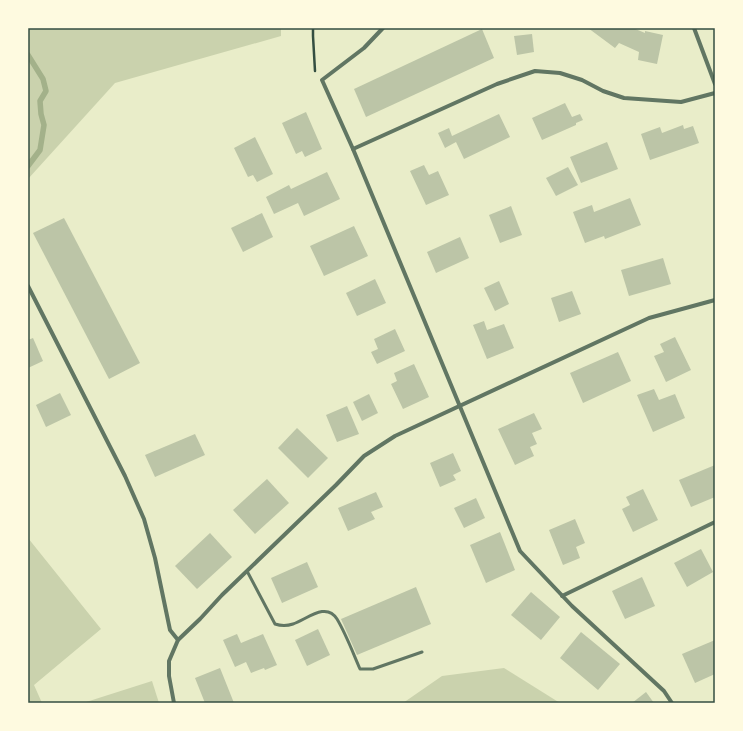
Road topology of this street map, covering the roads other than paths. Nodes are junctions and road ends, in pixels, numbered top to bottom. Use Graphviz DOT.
graph roads {
  1 [pos="383,28"];
  2 [pos="694,28"];
  3 [pos="715,84"];
  4 [pos="715,93"];
  5 [pos="353,149"];
  6 [pos="28,286"];
  7 [pos="715,300"];
  8 [pos="460,405"];
  9 [pos="715,522"];
  10 [pos="247,571"];
  11 [pos="562,596"];
  12 [pos="178,640"];
  13 [pos="422,652"];
  14 [pos="174,703"];
  15 [pos="672,703"];
  1 -- 5 [label="street"];
  2 -- 3 [label="street"];
  4 -- 5 [label="street"];
  5 -- 8 [label="street"];
  6 -- 12 [label="street"];
  7 -- 8 [label="street"];
  8 -- 10 [label="street"];
  8 -- 11 [label="street"];
  9 -- 11 [label="street"];
  10 -- 12 [label="street"];
  10 -- 13 [label="lane"];
  11 -- 15 [label="street"];
  12 -- 14 [label="street"];
}
